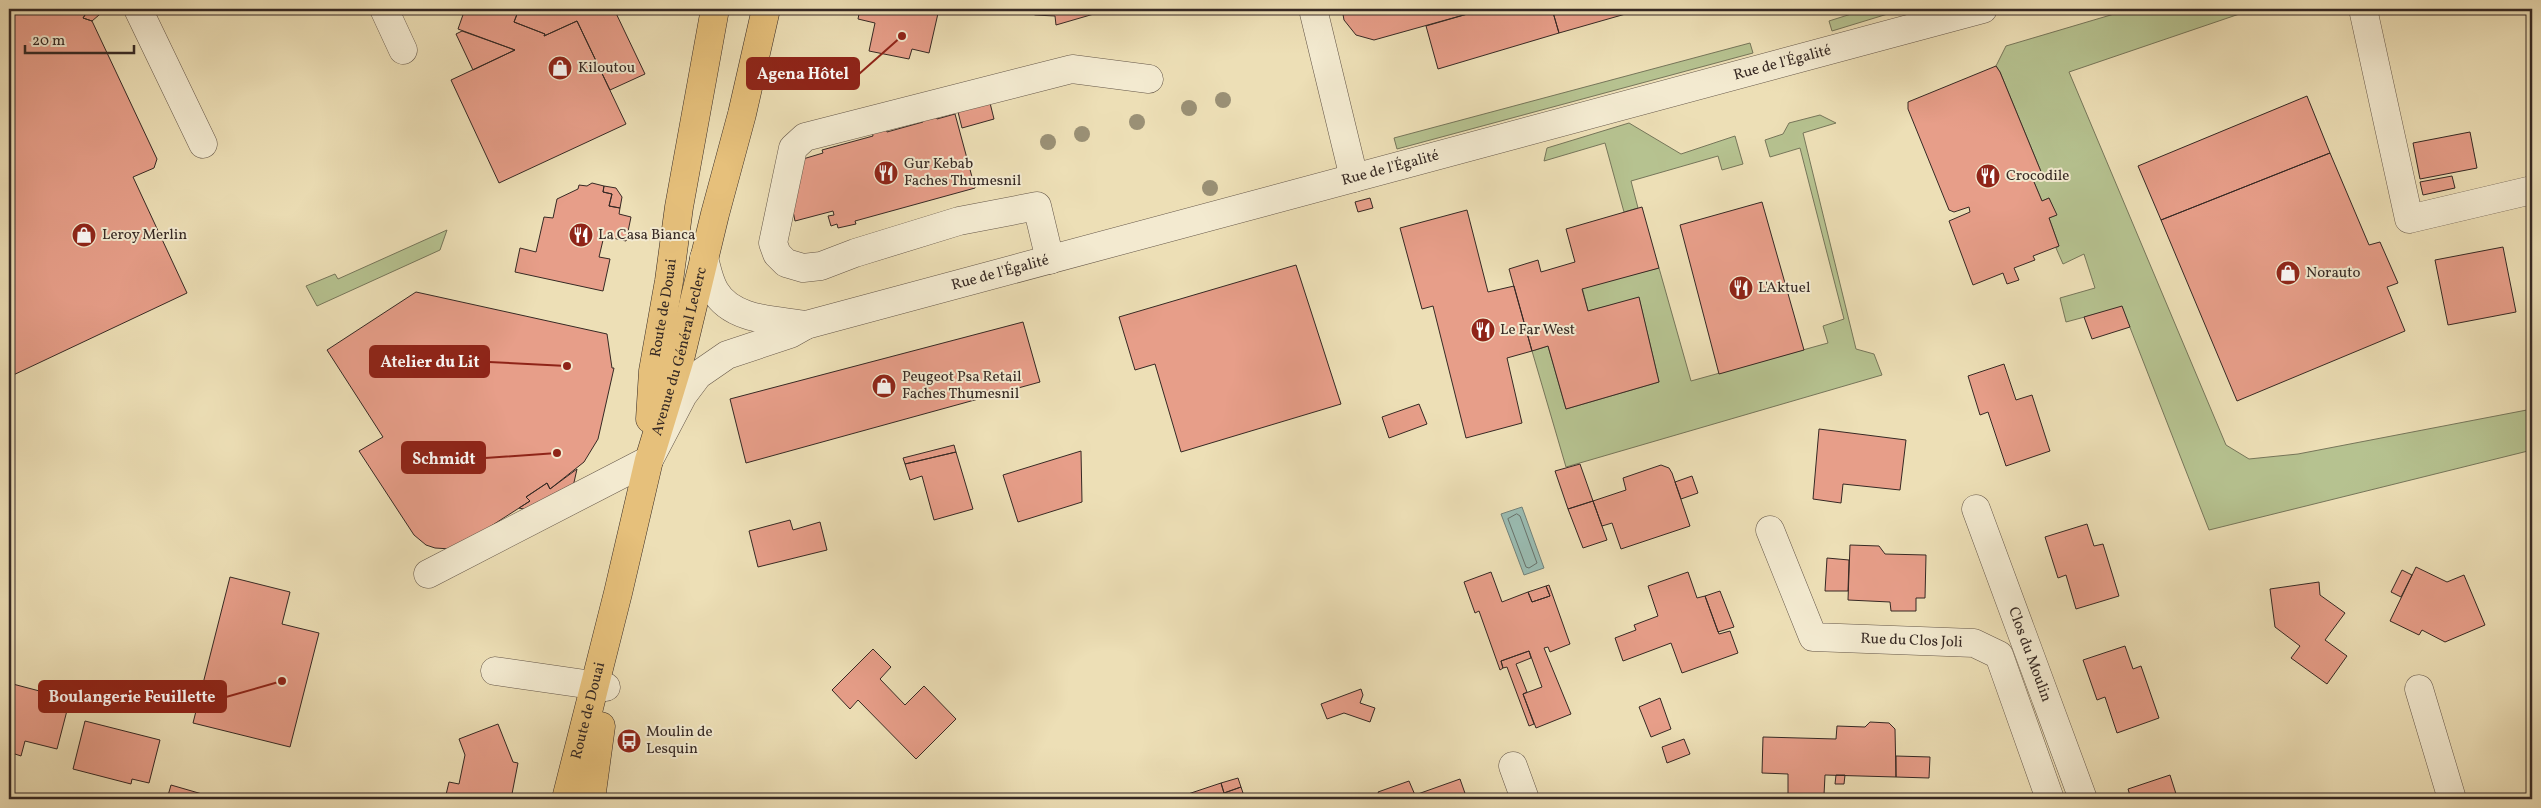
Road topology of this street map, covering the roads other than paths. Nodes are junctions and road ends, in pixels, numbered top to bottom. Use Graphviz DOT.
graph roads {
  1 [pos="138,9"];
  2 [pos="384,9"];
  3 [pos="716,9"];
  4 [pos="766,9"];
  5 [pos="1313,9"];
  6 [pos="1979,9"];
  7 [pos="2364,9"];
  8 [pos="403,50"];
  9 [pos="1149,79"];
  10 [pos="203,144"];
  11 [pos="1354,178"];
  12 [pos="2532,190"];
  13 [pos="704,258"];
  14 [pos="1050,260"];
  15 [pos="806,325"];
  16 [pos="649,460"];
  17 [pos="1976,509"];
  18 [pos="1770,530"];
  19 [pos="428,574"];
  20 [pos="495,671"];
  21 [pos="601,686"];
  22 [pos="2419,689"];
  23 [pos="1513,766"];
  24 [pos="566,799"];
  25 [pos="591,799"];
  26 [pos="1525,799"];
  27 [pos="2050,799"];
  28 [pos="2083,799"];
  29 [pos="2452,799"];
  1 -- 10 [label="street"];
  2 -- 8 [label="street"];
  3 -- 16 [label="main road, Route de Douai"];
  4 -- 13 [label="main road, Avenue du Général Leclerc"];
  5 -- 11 [label="street"];
  6 -- 11 [label="street, Rue de l'Égalité"];
  7 -- 12 [label="street"];
  9 -- 14 [label="street"];
  11 -- 14 [label="street, Rue de l'Égalité"];
  13 -- 15 [label="street, Rue de l'Égalité"];
  13 -- 16 [label="main road, Avenue du Général Leclerc"];
  14 -- 15 [label="street, Rue de l'Égalité"];
  15 -- 16 [label="street, Rue de l'Égalité"];
  16 -- 19 [label="street"];
  16 -- 21 [label="main road"];
  17 -- 28 [label="street, Clos du Moulin"];
  18 -- 27 [label="street, Rue du Clos Joli"];
  20 -- 21 [label="street"];
  21 -- 24 [label="main road, Route de Douai"];
  21 -- 25 [label="main road"];
  22 -- 29 [label="street"];
  23 -- 26 [label="street"];
}
